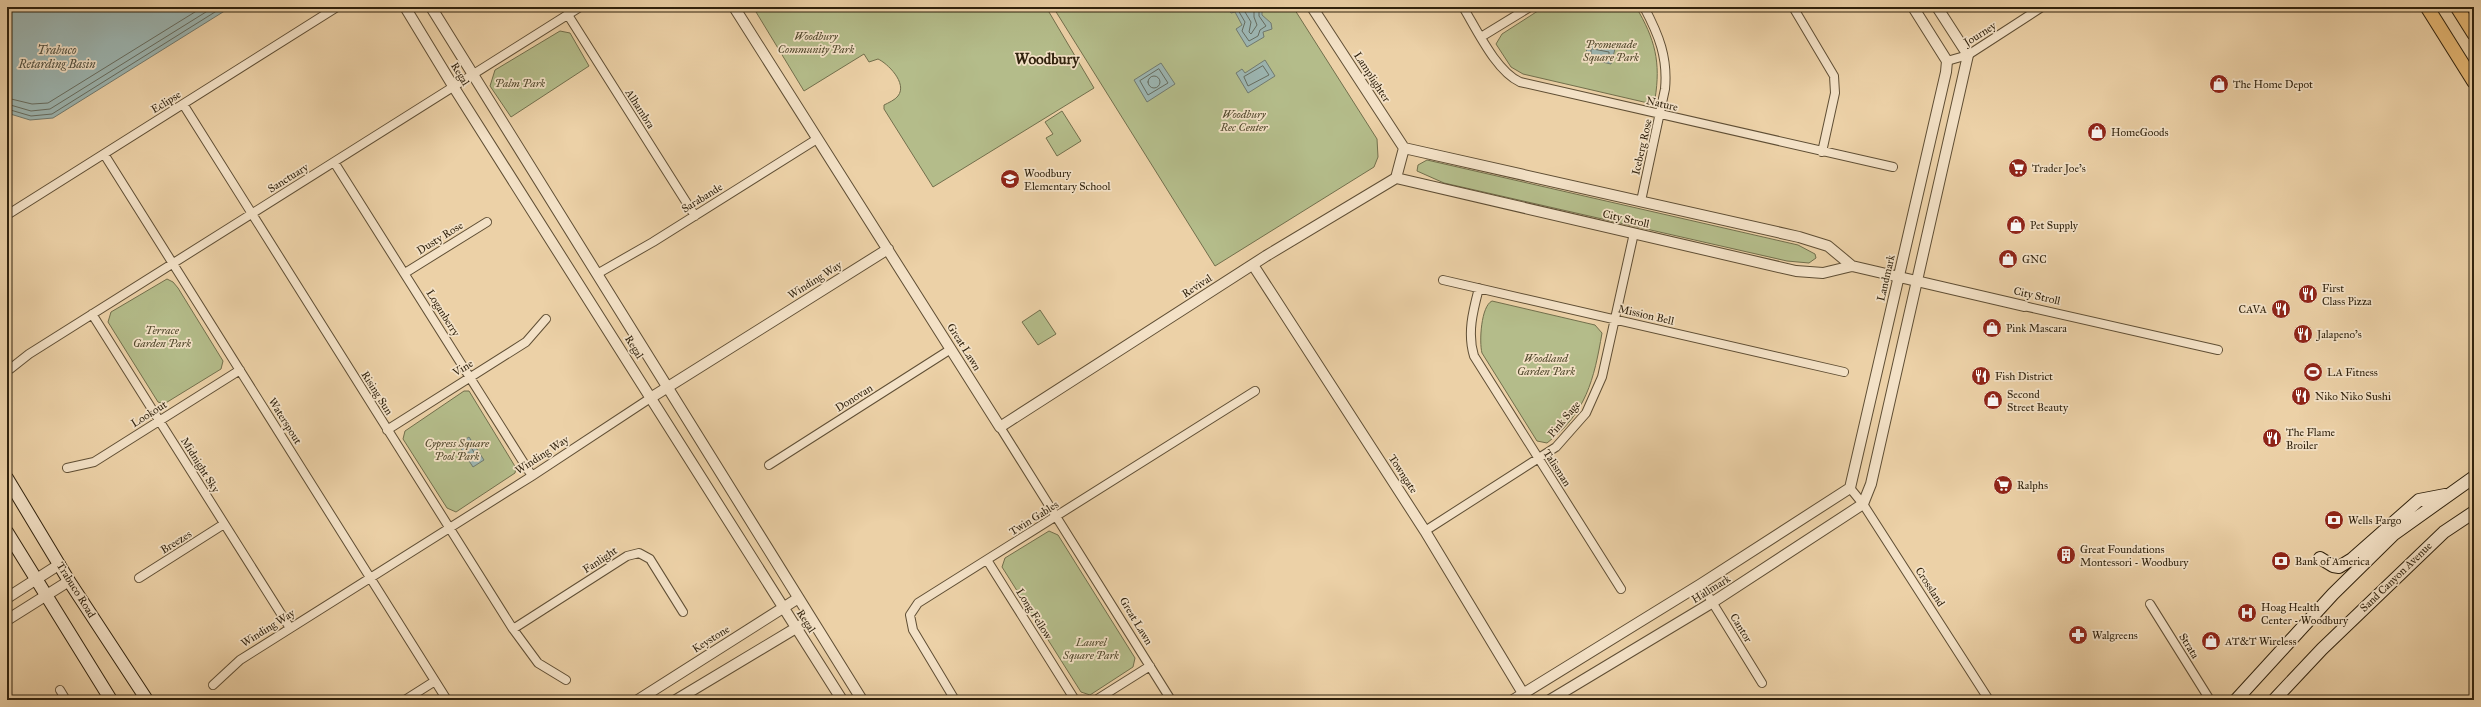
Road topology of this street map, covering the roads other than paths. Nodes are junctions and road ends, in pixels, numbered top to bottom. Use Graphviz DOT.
graph roads {
  1 [pos="337,7"];
  2 [pos="405,7"];
  3 [pos="431,7"];
  4 [pos="580,7"];
  5 [pos="734,7"];
  6 [pos="1312,7"];
  7 [pos="1462,7"];
  8 [pos="1530,7"];
  9 [pos="1644,7"];
  10 [pos="1793,7"];
  11 [pos="1913,7"];
  12 [pos="1937,7"];
  13 [pos="2042,7"];
  14 [pos="2427,7"];
  15 [pos="2457,7"];
  16 [pos="568,15"];
  17 [pos="2474,34"];
  18 [pos="1481,37"];
  19 [pos="1968,56"];
  20 [pos="1947,61"];
  21 [pos="472,74"];
  22 [pos="2474,82"];
  23 [pos="453,86"];
  24 [pos="183,104"];
  25 [pos="1660,115"];
  26 [pos="817,139"];
  27 [pos="1404,148"];
  28 [pos="1822,152"];
  29 [pos="104,154"];
  30 [pos="334,162"];
  31 [pos="1892,167"];
  32 [pos="1396,178"];
  33 [pos="1641,201"];
  34 [pos="252,214"];
  35 [pos="7,216"];
  36 [pos="694,216"];
  37 [pos="487,222"];
  38 [pos="1634,233"];
  39 [pos="888,249"];
  40 [pos="172,264"];
  41 [pos="1253,265"];
  42 [pos="1852,266"];
  43 [pos="405,273"];
  44 [pos="597,274"];
  45 [pos="1898,277"];
  46 [pos="1443,280"];
  47 [pos="1918,282"];
  48 [pos="1479,288"];
  49 [pos="2024,306"];
  50 [pos="92,314"];
  51 [pos="546,319"];
  52 [pos="1615,320"];
  53 [pos="951,349"];
  54 [pos="2218,350"];
  55 [pos="10,369"];
  56 [pos="240,370"];
  57 [pos="1844,372"];
  58 [pos="470,376"];
  59 [pos="666,387"];
  60 [pos="1255,391"];
  61 [pos="652,397"];
  62 [pos="160,421"];
  63 [pos="1000,427"];
  64 [pos="387,430"];
  65 [pos="1538,459"];
  66 [pos="769,465"];
  67 [pos="67,468"];
  68 [pos="532,476"];
  69 [pos="2474,477"];
  70 [pos="7,478"];
  71 [pos="1850,488"];
  72 [pos="2448,495"];
  73 [pos="1863,504"];
  74 [pos="2474,512"];
  75 [pos="1057,517"];
  76 [pos="224,524"];
  77 [pos="450,528"];
  78 [pos="1425,530"];
  79 [pos="7,532"];
  80 [pos="2320,558"];
  81 [pos="987,560"];
  82 [pos="60,564"];
  83 [pos="139,578"];
  84 [pos="370,578"];
  85 [pos="37,579"];
  86 [pos="70,581"];
  87 [pos="1701,584"];
  88 [pos="1621,589"];
  89 [pos="46,595"];
  90 [pos="7,598"];
  91 [pos="798,599"];
  92 [pos="1713,602"];
  93 [pos="2150,604"];
  94 [pos="783,608"];
  95 [pos="683,612"];
  96 [pos="7,620"];
  97 [pos="811,620"];
  98 [pos="290,628"];
  99 [pos="797,628"];
  100 [pos="513,629"];
  101 [pos="1150,666"];
  102 [pos="566,680"];
  103 [pos="435,681"];
  104 [pos="1762,683"];
  105 [pos="213,685"];
  106 [pos="60,690"];
  107 [pos="1525,696"];
  108 [pos="66,700"];
  109 [pos="112,700"];
  110 [pos="147,700"];
  111 [pos="405,700"];
  112 [pos="447,700"];
  113 [pos="638,700"];
  114 [pos="676,700"];
  115 [pos="842,700"];
  116 [pos="862,700"];
  117 [pos="956,700"];
  118 [pos="1075,700"];
  119 [pos="1096,700"];
  120 [pos="1171,700"];
  121 [pos="1513,700"];
  122 [pos="1550,700"];
  123 [pos="1989,700"];
  124 [pos="2210,700"];
  125 [pos="2236,700"];
  126 [pos="2274,700"];
  1 -- 24 [label="street, Eclipse"];
  2 -- 23 [label="street, Regal"];
  3 -- 21 [label="street, Regal"];
  4 -- 16 [label="street, Sanctuary"];
  5 -- 26 [label="street, Great Lawn"];
  6 -- 27 [label="street, Lamplighter"];
  7 -- 18 [label="street, Nature"];
  8 -- 18 [label="street"];
  9 -- 25 [label="street, Iceberg Rose"];
  10 -- 28 [label="street"];
  11 -- 20 [label="street"];
  12 -- 19 [label="street"];
  13 -- 19 [label="street, Journey"];
  14 -- 22 [label="main road"];
  15 -- 17 [label="main road"];
  16 -- 21 [label="street, Sanctuary"];
  16 -- 36 [label="street, Alhambra"];
  18 -- 25 [label="street, Nature"];
  19 -- 20 [label="street, Journey"];
  19 -- 47 [label="street"];
  20 -- 45 [label="street, Landmark"];
  21 -- 23 [label="street, Sanctuary"];
  21 -- 44 [label="street, Regal"];
  23 -- 30 [label="street, Sanctuary"];
  23 -- 61 [label="street, Regal"];
  24 -- 29 [label="street, Eclipse"];
  24 -- 34 [label="street, Rising Sun"];
  25 -- 28 [label="street, Nature"];
  25 -- 33 [label="street, Iceberg Rose"];
  26 -- 36 [label="street, Sarabande"];
  26 -- 39 [label="street, Great Lawn"];
  27 -- 32 [label="street"];
  27 -- 33 [label="street, City Stroll"];
  28 -- 31 [label="street, Nature"];
  29 -- 35 [label="street, Eclipse"];
  29 -- 40 [label="street, Waterspout"];
  30 -- 34 [label="street, Sanctuary"];
  30 -- 43 [label="street, Loganberry"];
  32 -- 38 [label="street, City Stroll"];
  32 -- 41 [label="street, Revival"];
  33 -- 42 [label="street, City Stroll"];
  34 -- 40 [label="street, Sanctuary"];
  34 -- 64 [label="street, Rising Sun"];
  36 -- 44 [label="street, Sarabande"];
  37 -- 43 [label="street, Dusty Rose"];
  38 -- 42 [label="street, City Stroll"];
  38 -- 52 [label="street, Pink Sage"];
  39 -- 53 [label="street, Great Lawn"];
  39 -- 59 [label="street, Winding Way"];
  40 -- 50 [label="street, Sanctuary"];
  40 -- 56 [label="street, Waterspout"];
  41 -- 63 [label="street, Revival"];
  41 -- 78 [label="street, Towngate"];
  42 -- 45 [label="street, City Stroll"];
  43 -- 58 [label="street, Loganberry"];
  44 -- 59 [label="street, Regal"];
  45 -- 47 [label="street, City Stroll"];
  45 -- 71 [label="street, Landmark"];
  46 -- 48 [label="street, Mission Bell"];
  47 -- 49 [label="street, City Stroll"];
  47 -- 73 [label="street"];
  48 -- 52 [label="street, Mission Bell"];
  48 -- 65 [label="street, Talisman"];
  49 -- 54 [label="street, City Stroll"];
  50 -- 55 [label="street, Sanctuary"];
  50 -- 62 [label="street, Midnight Sky"];
  51 -- 58 [label="street, Vine"];
  52 -- 57 [label="street, Mission Bell"];
  52 -- 65 [label="street, Pink Sage"];
  53 -- 63 [label="street, Great Lawn"];
  53 -- 66 [label="street, Donovan"];
  56 -- 62 [label="street, Lookout"];
  56 -- 84 [label="street, Waterspout"];
  58 -- 64 [label="street, Vine"];
  58 -- 68 [label="street, Loganberry"];
  59 -- 61 [label="street, Winding Way"];
  59 -- 91 [label="street, Regal"];
  60 -- 75 [label="street, Twin Gables"];
  61 -- 68 [label="street, Winding Way"];
  61 -- 94 [label="street, Regal"];
  62 -- 67 [label="street, Lookout"];
  62 -- 76 [label="street, Midnight Sky"];
  63 -- 75 [label="street, Great Lawn"];
  64 -- 77 [label="street, Rising Sun"];
  65 -- 78 [label="street, Pink Sage"];
  65 -- 88 [label="street, Talisman"];
  68 -- 77 [label="street, Winding Way"];
  69 -- 72 [label="main road"];
  70 -- 82 [label="main road, Trabuco Road"];
  71 -- 73 [label="street, Crossland"];
  71 -- 87 [label="street, Hallmark"];
  72 -- 80 [label="main road"];
  72 -- 125 [label="main road"];
  73 -- 92 [label="street, Hallmark"];
  73 -- 123 [label="street, Crossland"];
  74 -- 126 [label="main road, Sand Canyon Avenue"];
  75 -- 81 [label="street, Twin Gables"];
  75 -- 101 [label="street, Great Lawn"];
  76 -- 83 [label="street, Breezes"];
  76 -- 98 [label="street, Midnight Sky"];
  77 -- 84 [label="street, Winding Way"];
  77 -- 100 [label="street, Rising Sun"];
  78 -- 107 [label="street, Towngate"];
  79 -- 85 [label="main road"];
  81 -- 117 [label="street, Twin Gables"];
  81 -- 118 [label="street, Long Fellow"];
  82 -- 85 [label="street"];
  82 -- 86 [label="main road, Trabuco Road"];
  84 -- 98 [label="street, Winding Way"];
  84 -- 103 [label="street, Waterspout"];
  85 -- 89 [label="main road"];
  85 -- 90 [label="street"];
  86 -- 89 [label="street"];
  86 -- 110 [label="main road, Trabuco Road"];
  87 -- 92 [label="street, Cantor"];
  87 -- 107 [label="street, Hallmark"];
  89 -- 96 [label="street"];
  89 -- 109 [label="main road"];
  91 -- 94 [label="street, Keystone"];
  91 -- 97 [label="street, Regal"];
  92 -- 104 [label="street, Cantor"];
  92 -- 122 [label="street, Hallmark"];
  93 -- 124 [label="street, Strata"];
  94 -- 99 [label="street, Regal"];
  94 -- 113 [label="street, Keystone"];
  95 -- 100 [label="street, Fanlight"];
  97 -- 99 [label="street"];
  97 -- 116 [label="street, Regal"];
  98 -- 105 [label="street, Winding Way"];
  99 -- 114 [label="street"];
  99 -- 115 [label="street, Regal"];
  100 -- 102 [label="street, Rising Sun"];
  101 -- 119 [label="street"];
  101 -- 120 [label="street, Great Lawn"];
  103 -- 111 [label="street"];
  103 -- 112 [label="street, Waterspout"];
  106 -- 108 [label="street"];
  107 -- 121 [label="street, Hallmark"];
}
